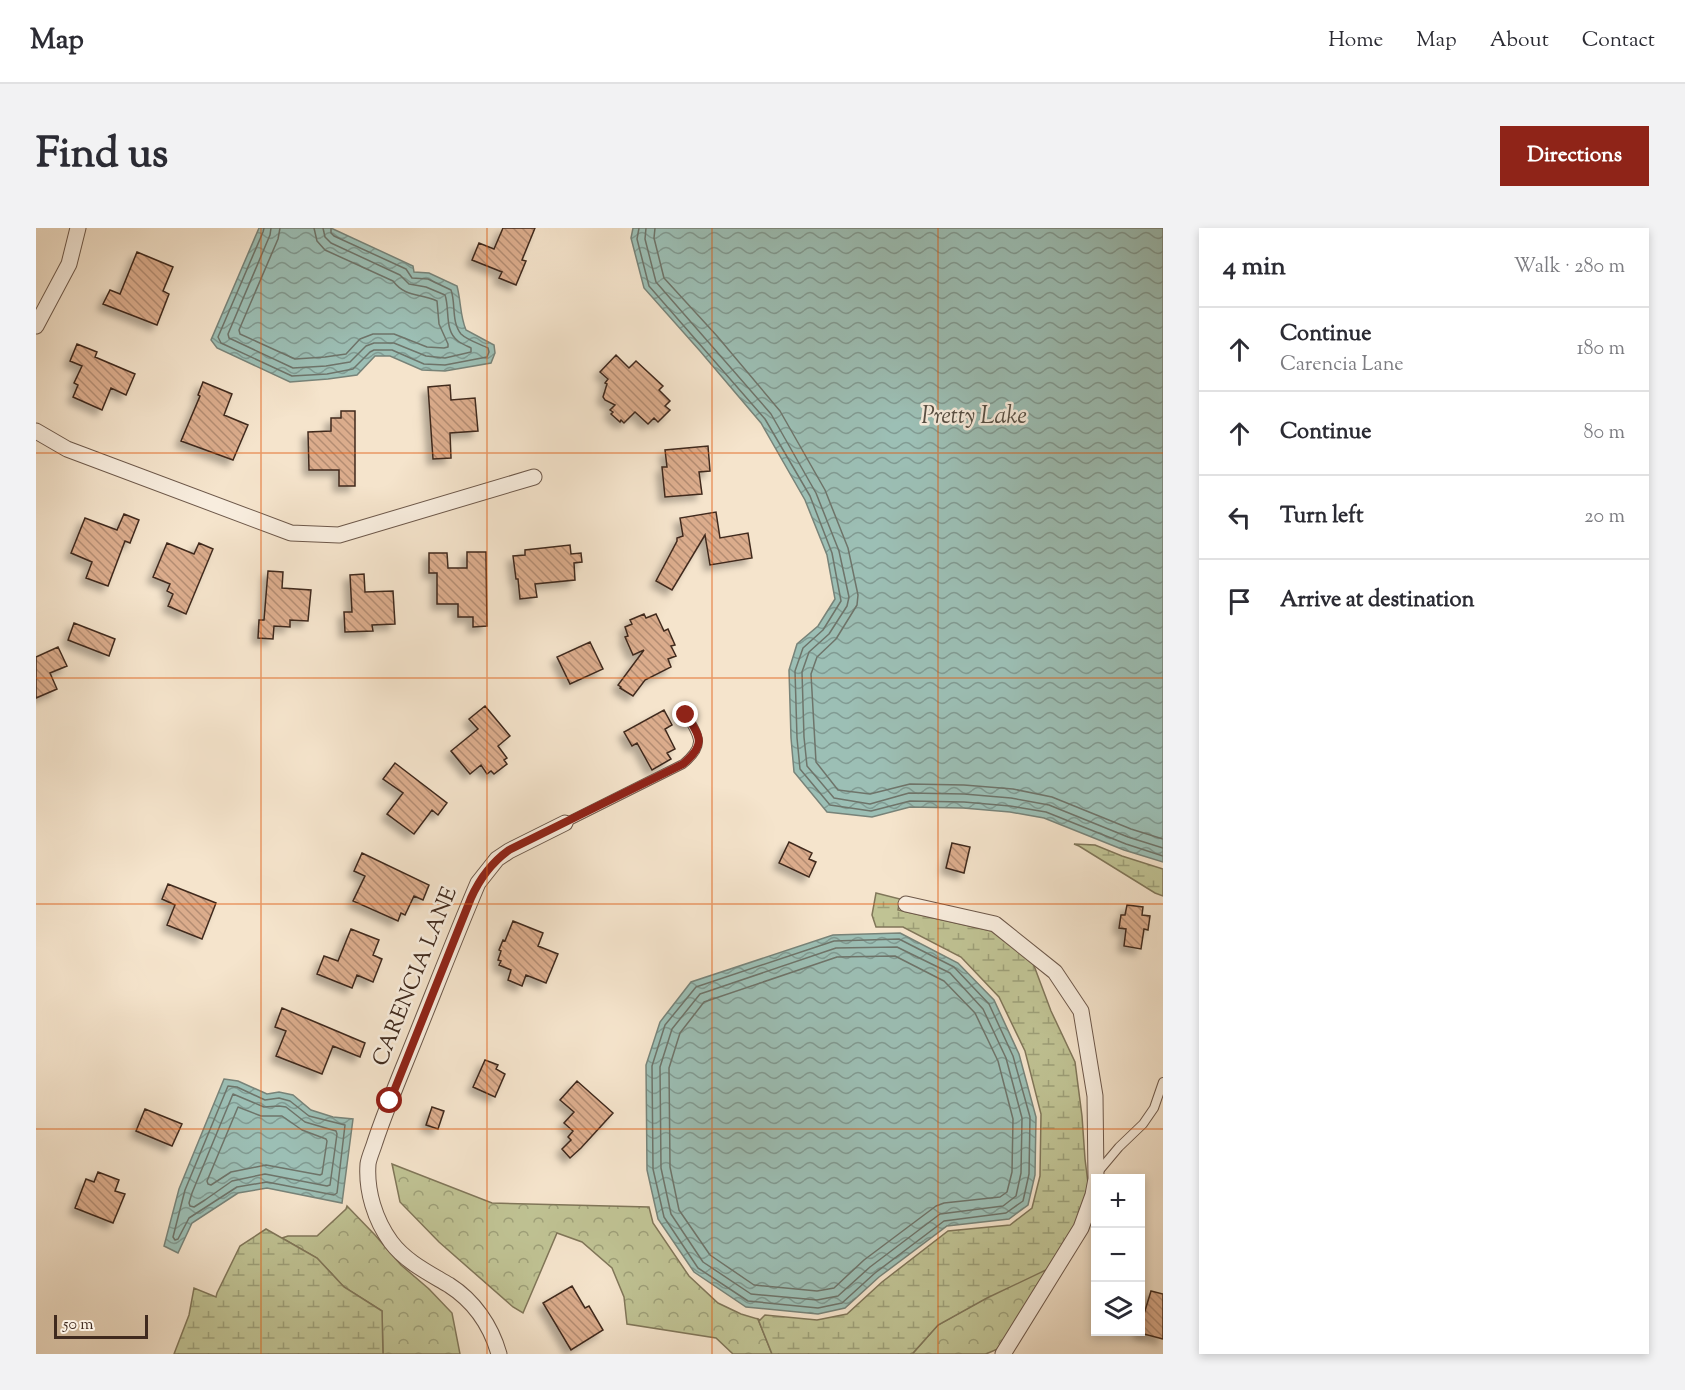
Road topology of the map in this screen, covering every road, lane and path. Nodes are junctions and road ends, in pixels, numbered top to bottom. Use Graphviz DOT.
graph roads {
  1 [pos="78,228"];
  2 [pos="36,326"];
  3 [pos="36,431"];
  4 [pos="534,477"];
  5 [pos="686,715"];
  6 [pos="566,823"];
  7 [pos="906,904"];
  8 [pos="1163,1082"];
  9 [pos="1096,1174"];
  10 [pos="1099,1174"];
  11 [pos="1091,1200"];
  12 [pos="499,1354"];
  13 [pos="1003,1354"];
  1 -- 2 [label="street"];
  3 -- 4 [label="street"];
  5 -- 6 [label="lane"];
  6 -- 12 [label="street, CARENCIA LANE"];
  7 -- 9 [label="street"];
  8 -- 10 [label="lane"];
  11 -- 13 [label="street"];
}
